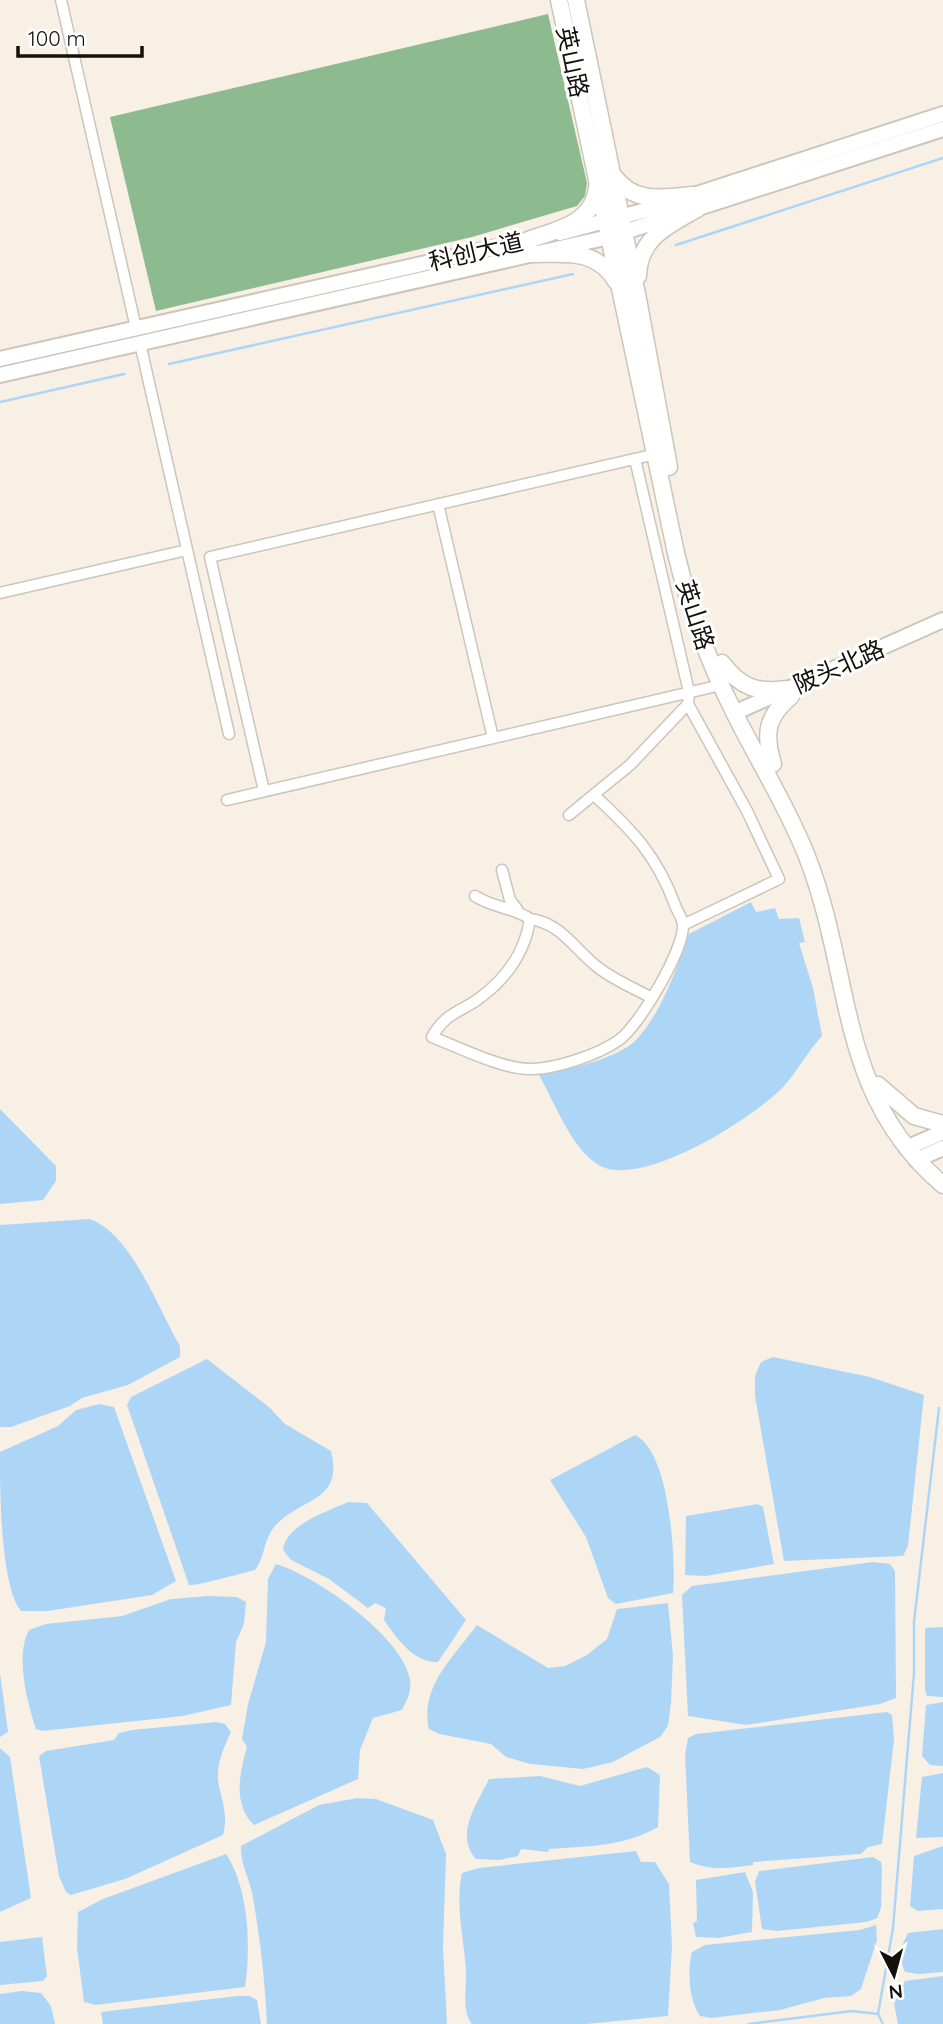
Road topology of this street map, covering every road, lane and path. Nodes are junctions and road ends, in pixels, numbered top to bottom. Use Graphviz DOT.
graph roads {
  1 [pos="61,0"];
  2 [pos="559,0"];
  3 [pos="576,0"];
  4 [pos="943,114"];
  5 [pos="943,129"];
  6 [pos="612,173"];
  7 [pos="597,184"];
  8 [pos="695,202"];
  9 [pos="615,227"];
  10 [pos="530,247"];
  11 [pos="623,292"];
  12 [pos="638,299"];
  13 [pos="138,336"];
  14 [pos="0,359"];
  15 [pos="0,374"];
  16 [pos="656,454"];
  17 [pos="635,459"];
  18 [pos="438,504"];
  19 [pos="187,551"];
  20 [pos="0,593"];
  21 [pos="943,620"];
  22 [pos="943,628"];
  23 [pos="722,663"];
  24 [pos="721,685"];
  25 [pos="690,692"];
  26 [pos="790,692"];
  27 [pos="688,704"];
  28 [pos="740,714"];
  29 [pos="229,734"];
  30 [pos="493,738"];
  31 [pos="773,764"];
  32 [pos="264,791"];
  33 [pos="594,796"];
  34 [pos="227,800"];
  35 [pos="569,814"];
  36 [pos="502,870"];
  37 [pos="475,896"];
  38 [pos="517,909"];
  39 [pos="530,919"];
  40 [pos="683,925"];
  41 [pos="652,998"];
  42 [pos="878,1085"];
  43 [pos="943,1124"];
  44 [pos="943,1132"];
  45 [pos="943,1148"];
  46 [pos="916,1152"];
  47 [pos="943,1172"];
  48 [pos="943,1185"];
  1 -- 13 [label="street"];
  2 -- 7 [label="main road, 英山路"];
  3 -- 6 [label="main road, 英山路"];
  4 -- 8 [label="main road, 科创大道"];
  5 -- 8 [label="main road, 科创大道"];
  6 -- 8 [label="main road"];
  6 -- 9 [label="main road, 英山路"];
  7 -- 9 [label="main road, 英山路"];
  7 -- 10 [label="main road"];
  8 -- 9 [label="main road, 科创大道"];
  8 -- 12 [label="main road"];
  9 -- 10 [label="main road, 科创大道"];
  9 -- 11 [label="main road, 英山路"];
  9 -- 12 [label="main road, 英山路"];
  10 -- 11 [label="main road"];
  10 -- 13 [label="main road, 科创大道"];
  11 -- 16 [label="main road, 英山路"];
  12 -- 23 [label="main road, 英山路"];
  13 -- 14 [label="main road, 科创大道"];
  13 -- 15 [label="main road, 科创大道"];
  13 -- 19 [label="street"];
  16 -- 17 [label="street"];
  16 -- 24 [label="main road, 英山路"];
  17 -- 18 [label="street"];
  17 -- 25 [label="street"];
  18 -- 30 [label="street"];
  18 -- 32 [label="street"];
  19 -- 20 [label="street"];
  19 -- 29 [label="street"];
  21 -- 26 [label="main road, 陂头北路"];
  22 -- 26 [label="main road, 陂头北路"];
  23 -- 26 [label="main road"];
  23 -- 28 [label="main road, 英山路"];
  24 -- 25 [label="street"];
  24 -- 28 [label="main road, 英山路"];
  25 -- 27 [label="street"];
  25 -- 30 [label="street"];
  26 -- 28 [label="main road, 陂头北路"];
  26 -- 31 [label="main road"];
  27 -- 33 [label="street"];
  27 -- 40 [label="street"];
  28 -- 31 [label="main road, 英山路"];
  28 -- 46 [label="main road, 英山路"];
  30 -- 32 [label="street"];
  31 -- 42 [label="main road, 英山路"];
  32 -- 34 [label="street"];
  33 -- 35 [label="street"];
  33 -- 40 [label="street"];
  36 -- 38 [label="street"];
  37 -- 38 [label="street"];
  38 -- 39 [label="street"];
  39 -- 41 [label="street"];
  39 -- 41 [label="street"];
  40 -- 41 [label="street"];
  42 -- 43 [label="main road"];
  42 -- 46 [label="main road, 英山路"];
  44 -- 46 [label="main road"];
  45 -- 46 [label="main road"];
  46 -- 47 [label="main road, 英山路"];
  46 -- 48 [label="main road, 英山路"];
}
